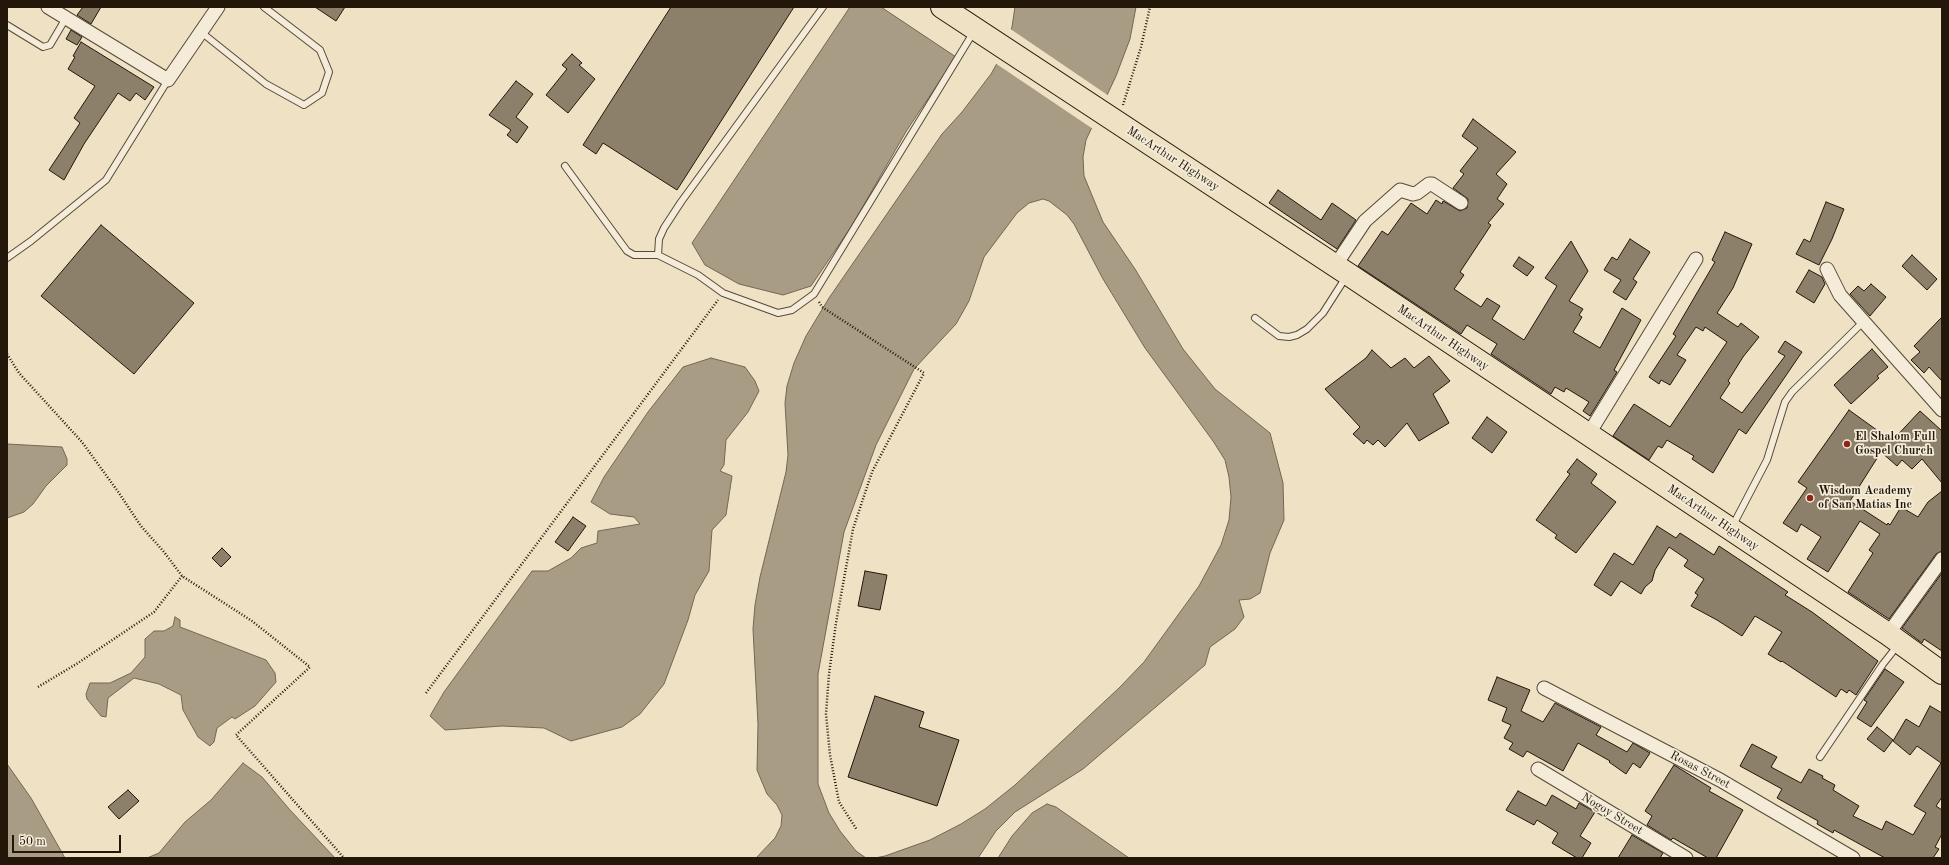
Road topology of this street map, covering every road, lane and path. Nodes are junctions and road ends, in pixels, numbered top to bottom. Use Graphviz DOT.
graph roads {
  1 [pos="48,7"];
  2 [pos="218,7"];
  3 [pos="264,7"];
  4 [pos="823,7"];
  5 [pos="942,7"];
  6 [pos="1150,7"];
  7 [pos="66,18"];
  8 [pos="7,25"];
  9 [pos="976,29"];
  10 [pos="202,32"];
  11 [pos="168,80"];
  12 [pos="1111,118"];
  13 [pos="565,166"];
  14 [pos="1461,203"];
  15 [pos="658,255"];
  16 [pos="7,258"];
  17 [pos="1696,259"];
  18 [pos="1827,268"];
  19 [pos="1342,270"];
  20 [pos="723,293"];
  21 [pos="822,308"];
  22 [pos="1255,318"];
  23 [pos="1863,322"];
  24 [pos="7,354"];
  25 [pos="1942,410"];
  26 [pos="1588,435"];
  27 [pos="1731,530"];
  28 [pos="1942,559"];
  29 [pos="182,576"];
  30 [pos="1893,639"];
  31 [pos="1942,673"];
  32 [pos="38,687"];
  33 [pos="1544,688"];
  34 [pos="426,693"];
  35 [pos="1820,757"];
  36 [pos="1538,769"];
  37 [pos="857,830"];
  38 [pos="344,858"];
  39 [pos="1686,858"];
  40 [pos="1853,858"];
  1 -- 7 [label="street"];
  2 -- 10 [label="street"];
  3 -- 10 [label="lane"];
  4 -- 15 [label="lane"];
  5 -- 9 [label="highway, MacArthur Highway"];
  6 -- 12 [label="path"];
  7 -- 8 [label="lane"];
  7 -- 11 [label="street"];
  9 -- 12 [label="highway, MacArthur Highway"];
  9 -- 20 [label="lane"];
  10 -- 11 [label="street"];
  11 -- 16 [label="lane"];
  12 -- 19 [label="highway, MacArthur Highway"];
  13 -- 15 [label="lane"];
  14 -- 19 [label="street"];
  15 -- 20 [label="lane"];
  17 -- 26 [label="street"];
  18 -- 23 [label="street"];
  19 -- 22 [label="lane"];
  19 -- 26 [label="highway, MacArthur Highway"];
  20 -- 34 [label="path"];
  21 -- 37 [label="path"];
  23 -- 25 [label="street"];
  23 -- 27 [label="lane"];
  24 -- 29 [label="path"];
  26 -- 27 [label="highway, MacArthur Highway"];
  27 -- 30 [label="highway, MacArthur Highway"];
  28 -- 30 [label="street"];
  29 -- 32 [label="path"];
  29 -- 38 [label="path"];
  30 -- 31 [label="highway, MacArthur Highway"];
  30 -- 35 [label="lane"];
  33 -- 40 [label="street, Rosas Street"];
  36 -- 39 [label="street, Nogoy Street"];
}
